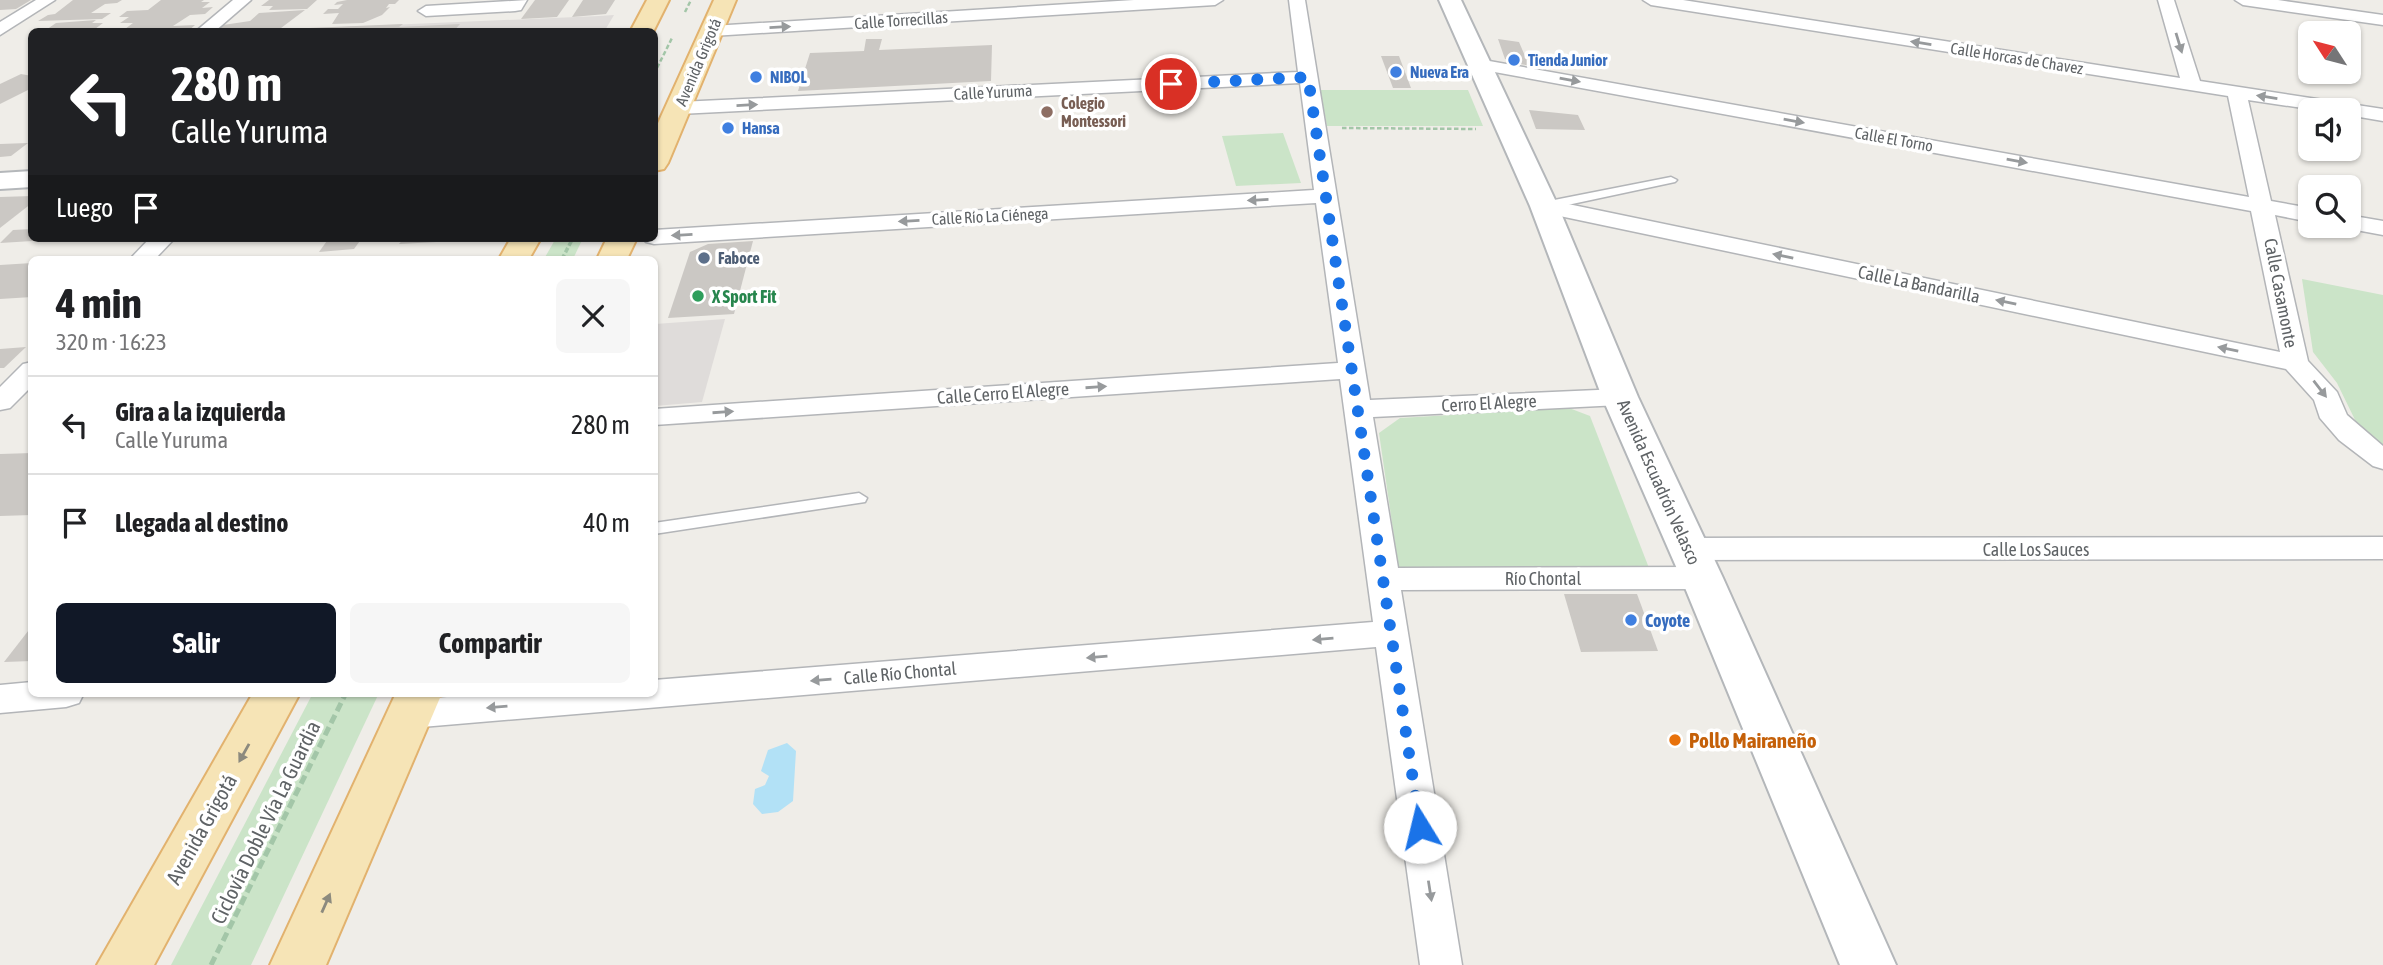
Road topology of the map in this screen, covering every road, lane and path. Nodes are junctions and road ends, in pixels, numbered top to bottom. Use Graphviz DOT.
graph roads {
  1 [pos="47,0"];
  2 [pos="243,0"];
  3 [pos="658,0"];
  4 [pos="725,0"];
  5 [pos="1215,0"];
  6 [pos="1297,0"];
  7 [pos="1450,0"];
  8 [pos="1651,0"];
  9 [pos="2166,0"];
  10 [pos="2243,0"];
  11 [pos="431,6"];
  12 [pos="515,7"];
  13 [pos="2383,20"];
  14 [pos="208,28"];
  15 [pos="643,28"];
  16 [pos="0,30"];
  17 [pos="712,31"];
  18 [pos="1478,64"];
  19 [pos="1308,77"];
  20 [pos="2192,85"];
  21 [pos="2237,92"];
  22 [pos="667,113"];
  23 [pos="2383,116"];
  24 [pos="1316,128"];
  25 [pos="1508,129"];
  26 [pos="658,148"];
  27 [pos="1671,180"];
  28 [pos="1326,196"];
  29 [pos="1544,206"];
  30 [pos="2263,206"];
  31 [pos="2298,213"];
  32 [pos="2361,225"];
  33 [pos="2383,229"];
  34 [pos="658,237"];
  35 [pos="159,242"];
  36 [pos="145,256"];
  37 [pos="2295,363"];
  38 [pos="1352,370"];
  39 [pos="28,374"];
  40 [pos="1620,397"];
  41 [pos="0,402"];
  42 [pos="1358,409"];
  43 [pos="658,417"];
  44 [pos="2383,460"];
  45 [pos="859,498"];
  46 [pos="658,528"];
  47 [pos="2383,548"];
  48 [pos="1695,563"];
  49 [pos="1383,579"];
  50 [pos="1391,633"];
  51 [pos="658,686"];
  52 [pos="28,696"];
  53 [pos="275,697"];
  54 [pos="344,697"];
  55 [pos="498,697"];
  56 [pos="0,699"];
  57 [pos="414,703"];
  58 [pos="125,965"];
  59 [pos="211,965"];
  60 [pos="298,965"];
  61 [pos="1441,965"];
  62 [pos="1868,965"];
  1 -- 16 [label="street"];
  2 -- 14 [label="street"];
  3 -- 15 [label="main road"];
  4 -- 17 [label="main road, Avenida Grigotá"];
  17 -- 5 [label="street, Calle Torrecillas, one-way"];
  6 -- 19 [label="street"];
  7 -- 18 [label="street, Avenida Escuadrón Velasco"];
  20 -- 8 [label="street, Calle Horcas de Chavez, one-way"];
  9 -- 20 [label="street, one-way"];
  10 -- 13 [label="street"];
  11 -- 12 [label="street"];
  17 -- 22 [label="main road, Avenida Grigotá"];
  18 -- 25 [label="street, Avenida Escuadrón Velasco"];
  18 -- 30 [label="street, Calle El Torno, one-way"];
  22 -- 19 [label="street, Calle Yuruma, one-way"];
  19 -- 24 [label="street"];
  20 -- 21 [label="street, Calle Horcas de Chavez"];
  23 -- 21 [label="street, Calle Horcas de Chavez, one-way"];
  21 -- 30 [label="street, Calle Casamonte"];
  22 -- 26 [label="main road, Avenida Grigotá"];
  24 -- 25 [label="path"];
  24 -- 28 [label="street"];
  25 -- 29 [label="street, Avenida Escuadrón Velasco"];
  27 -- 29 [label="lane"];
  28 -- 34 [label="street, Calle Río La Ciénega, one-way"];
  28 -- 38 [label="street"];
  37 -- 29 [label="street, Calle La Bandarilla, one-way"];
  29 -- 40 [label="street, Avenida Escuadrón Velasco"];
  30 -- 31 [label="street, Calle El Torno"];
  30 -- 37 [label="street, Calle Casamonte"];
  32 -- 33 [label="street"];
  35 -- 36 [label="street"];
  37 -- 44 [label="street, Calle Casamonte, one-way"];
  38 -- 42 [label="street"];
  43 -- 38 [label="street, Calle Cerro El Alegre, one-way"];
  39 -- 41 [label="street"];
  40 -- 42 [label="street, Cerro El Alegre"];
  40 -- 48 [label="street, Avenida Escuadrón Velasco"];
  42 -- 49 [label="street"];
  45 -- 46 [label="lane"];
  47 -- 48 [label="street, Calle Los Sauces"];
  48 -- 49 [label="street, Río Chontal"];
  48 -- 62 [label="street, Avenida Escuadrón Velasco"];
  49 -- 50 [label="street"];
  50 -- 51 [label="street, Calle Río Chontal, one-way"];
  50 -- 61 [label="street, one-way"];
  52 -- 56 [label="street"];
  53 -- 58 [label="main road, Avenida Grigotá, one-way"];
  54 -- 59 [label="path, Ciclovía Doble Vía La Guardia"];
  55 -- 57 [label="street, Calle Río Chontal, one-way"];
  60 -- 57 [label="main road, one-way"];
}
